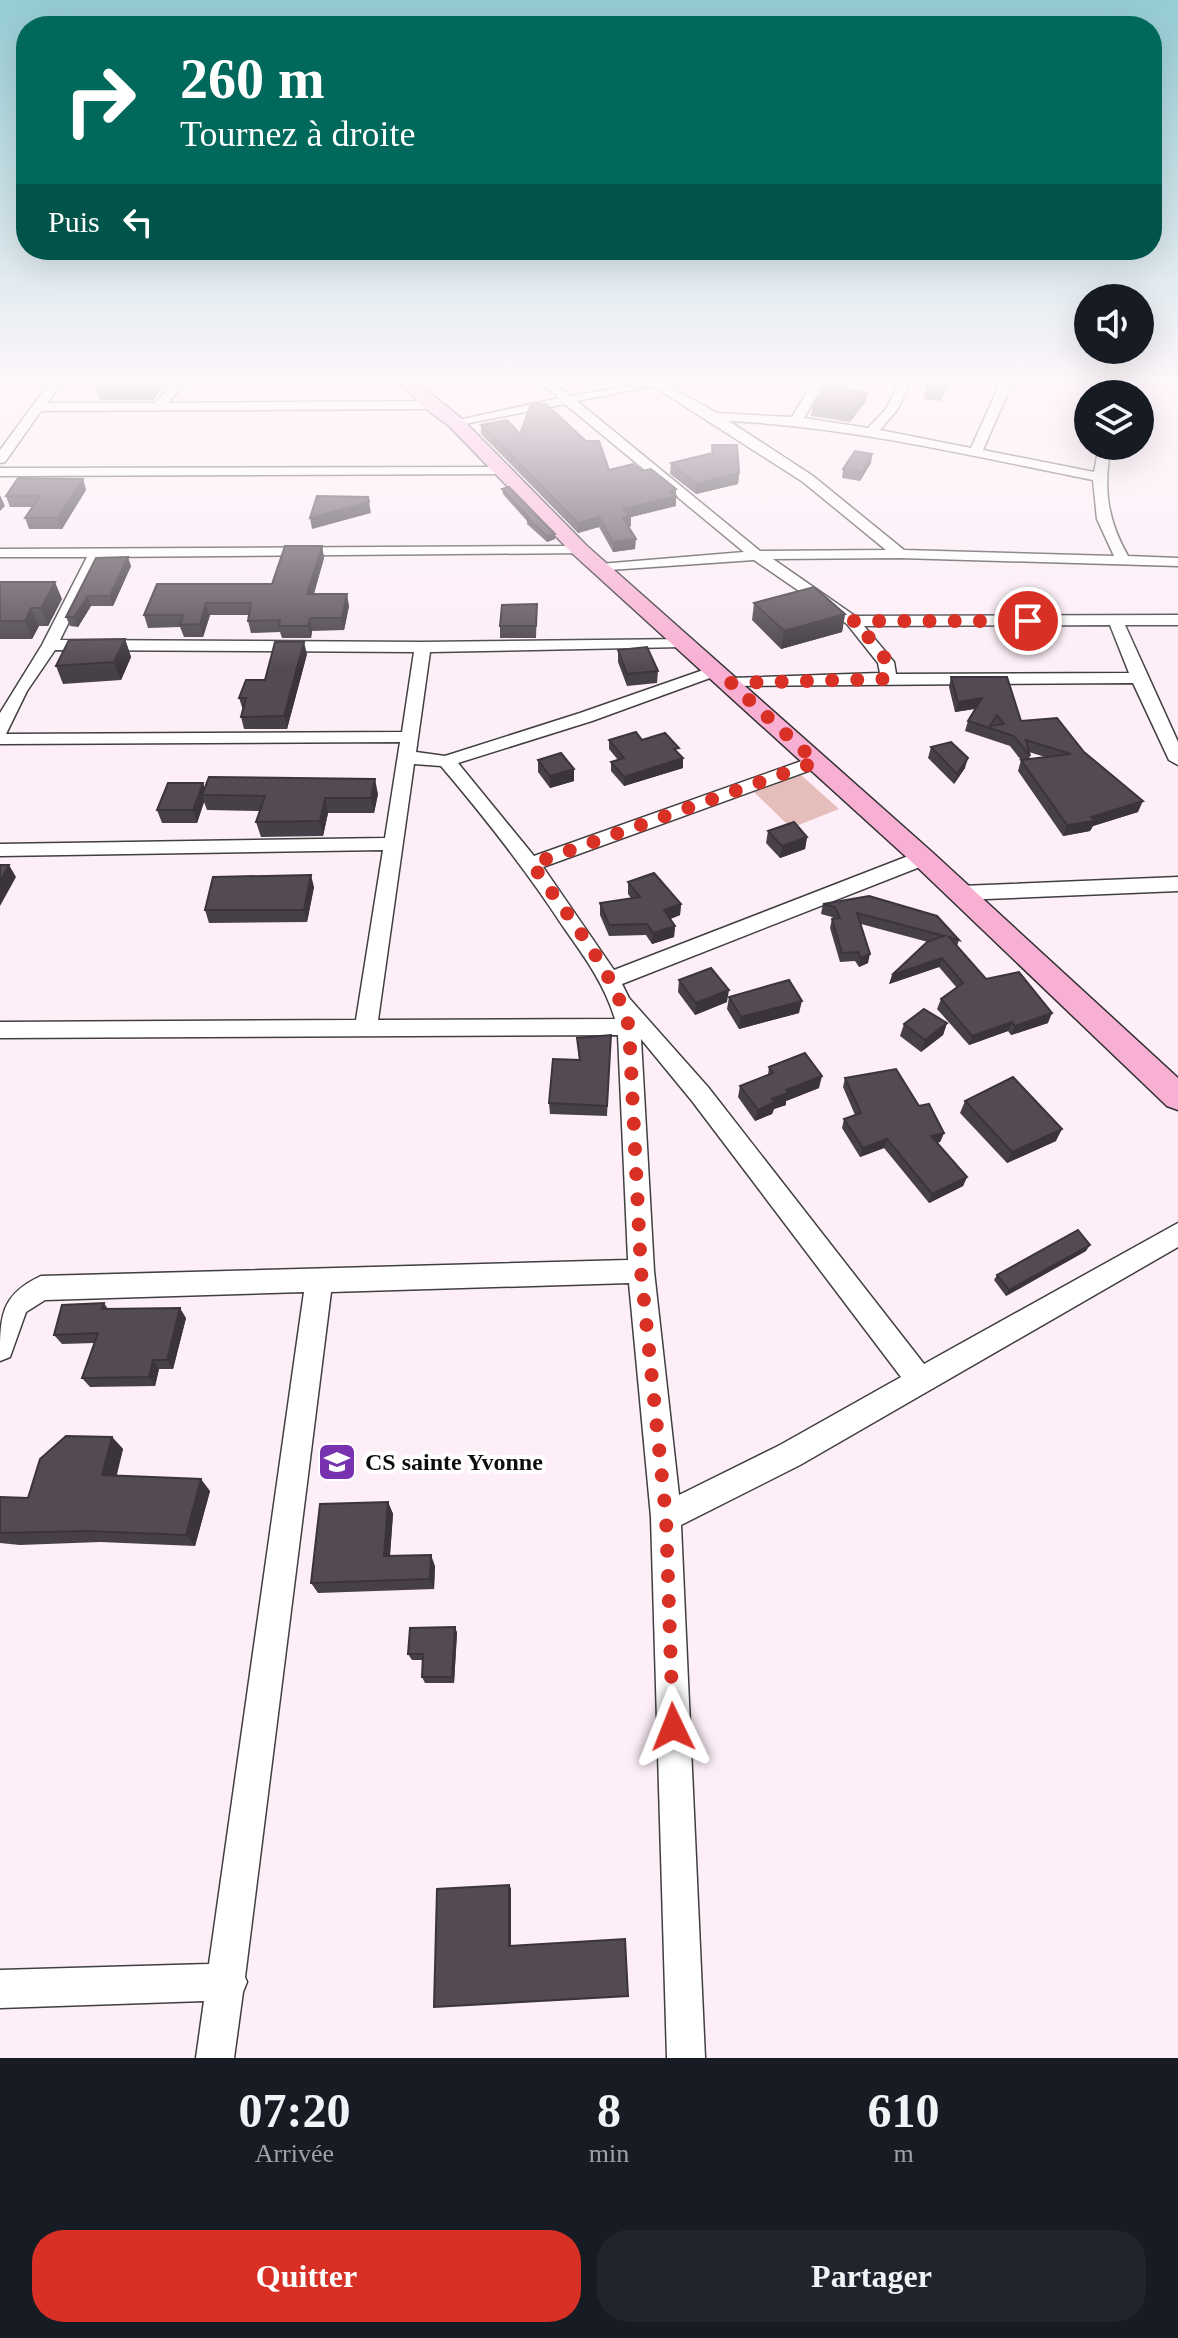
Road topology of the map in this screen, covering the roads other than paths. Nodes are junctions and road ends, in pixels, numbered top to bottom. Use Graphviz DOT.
graph roads {
  1 [pos="511,477"];
  2 [pos="662,477"];
  3 [pos="805,477"];
  4 [pos="1098,477"];
  5 [pos="580,550"];
  6 [pos="0,553"];
  7 [pos="96,553"];
  8 [pos="900,554"];
  9 [pos="757,555"];
  10 [pos="1124,561"];
  11 [pos="1178,562"];
  12 [pos="600,568"];
  13 [pos="1178,620"];
  14 [pos="852,621"];
  15 [pos="1116,621"];
  16 [pos="682,642"];
  17 [pos="50,645"];
  18 [pos="423,647"];
  19 [pos="723,677"];
  20 [pos="1139,678"];
  21 [pos="885,679"];
  22 [pos="0,730"];
  23 [pos="0,739"];
  24 [pos="406,746"];
  25 [pos="1178,760"];
  26 [pos="446,761"];
  27 [pos="816,762"];
  28 [pos="394,844"];
  29 [pos="0,850"];
  30 [pos="923,858"];
  31 [pos="532,864"];
  32 [pos="1178,884"];
  33 [pos="961,893"];
  34 [pos="620,1003"];
  35 [pos="366,1028"];
  36 [pos="0,1030"];
  37 [pos="1178,1097"];
  38 [pos="1178,1234"];
  39 [pos="641,1271"];
  40 [pos="319,1282"];
  41 [pos="0,1348"];
  42 [pos="921,1381"];
  43 [pos="666,1517"];
  44 [pos="228,1982"];
  45 [pos="0,1989"];
  46 [pos="215,2058"];
  47 [pos="686,2058"];
  1 -- 5 [label="street"];
  2 -- 9 [label="street"];
  3 -- 8 [label="street"];
  4 -- 10 [label="street"];
  5 -- 7 [label="street"];
  5 -- 12 [label="street"];
  6 -- 7 [label="street"];
  7 -- 17 [label="street"];
  8 -- 9 [label="street"];
  8 -- 10 [label="street"];
  9 -- 12 [label="street"];
  9 -- 14 [label="street"];
  10 -- 11 [label="street"];
  12 -- 16 [label="street"];
  13 -- 15 [label="street"];
  14 -- 15 [label="street"];
  14 -- 21 [label="street"];
  15 -- 20 [label="street"];
  16 -- 18 [label="street"];
  16 -- 19 [label="street"];
  17 -- 18 [label="street"];
  17 -- 22 [label="street"];
  18 -- 24 [label="street"];
  19 -- 21 [label="street"];
  19 -- 26 [label="street"];
  19 -- 27 [label="street"];
  20 -- 21 [label="street"];
  20 -- 25 [label="street"];
  23 -- 24 [label="street"];
  24 -- 26 [label="street"];
  24 -- 28 [label="street"];
  26 -- 31 [label="street"];
  27 -- 30 [label="street"];
  27 -- 31 [label="street"];
  28 -- 29 [label="street"];
  28 -- 35 [label="street"];
  30 -- 33 [label="street"];
  30 -- 34 [label="street"];
  31 -- 34 [label="street"];
  32 -- 33 [label="street"];
  33 -- 37 [label="street"];
  34 -- 35 [label="street"];
  34 -- 39 [label="street"];
  34 -- 42 [label="street"];
  35 -- 36 [label="street"];
  38 -- 42 [label="street"];
  39 -- 40 [label="street"];
  39 -- 43 [label="street"];
  40 -- 41 [label="street"];
  40 -- 44 [label="street"];
  42 -- 43 [label="street"];
  43 -- 47 [label="street"];
  44 -- 45 [label="street"];
  44 -- 46 [label="street"];
}
